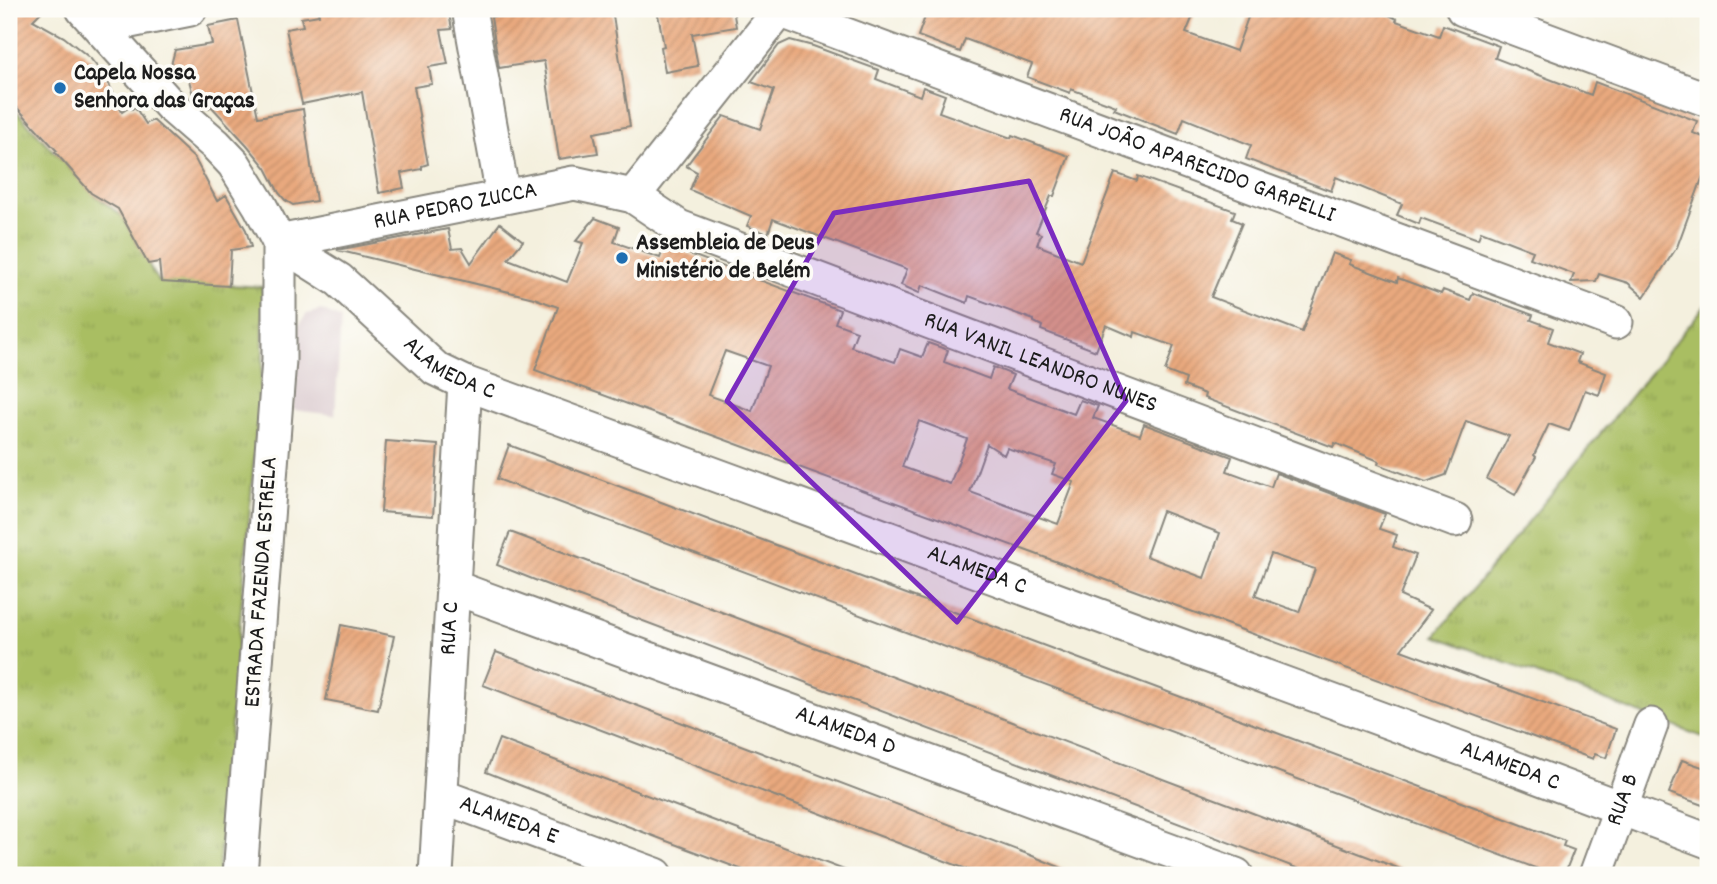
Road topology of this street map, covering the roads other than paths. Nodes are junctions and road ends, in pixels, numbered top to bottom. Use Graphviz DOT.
graph roads {
  1 [pos="190,9"];
  2 [pos="469,9"];
  3 [pos="1463,9"];
  4 [pos="780,10"];
  5 [pos="92,18"];
  6 [pos="1708,100"];
  7 [pos="503,196"];
  8 [pos="633,196"];
  9 [pos="279,242"];
  10 [pos="1616,322"];
  11 [pos="465,383"];
  12 [pos="1455,520"];
  13 [pos="453,587"];
  14 [pos="1651,725"];
  15 [pos="441,796"];
  16 [pos="1621,807"];
  17 [pos="1708,841"];
  18 [pos="240,875"];
  19 [pos="436,875"];
  20 [pos="656,875"];
  21 [pos="1236,875"];
  22 [pos="1596,875"];
  1 -- 5 [label="street"];
  2 -- 7 [label="street"];
  3 -- 6 [label="street"];
  4 -- 8 [label="street"];
  4 -- 10 [label="street, RUA JOÃO APARECIDO GARPELLI"];
  5 -- 9 [label="street"];
  7 -- 8 [label="street, RUA PEDRO ZUCCA"];
  7 -- 9 [label="street, RUA PEDRO ZUCCA"];
  8 -- 12 [label="street, RUA VANIL LEANDRO NUNES"];
  9 -- 11 [label="street, ALAMEDA C"];
  9 -- 18 [label="street, ESTRADA FAZENDA ESTRELA"];
  11 -- 13 [label="street, RUA C"];
  11 -- 16 [label="street, ALAMEDA C"];
  13 -- 15 [label="street, RUA C"];
  13 -- 21 [label="street, ALAMEDA D"];
  14 -- 16 [label="street, RUA B"];
  15 -- 19 [label="street, RUA C"];
  15 -- 20 [label="street, ALAMEDA E"];
  16 -- 17 [label="street, ALAMEDA C"];
  16 -- 22 [label="street, RUA B"];
}
